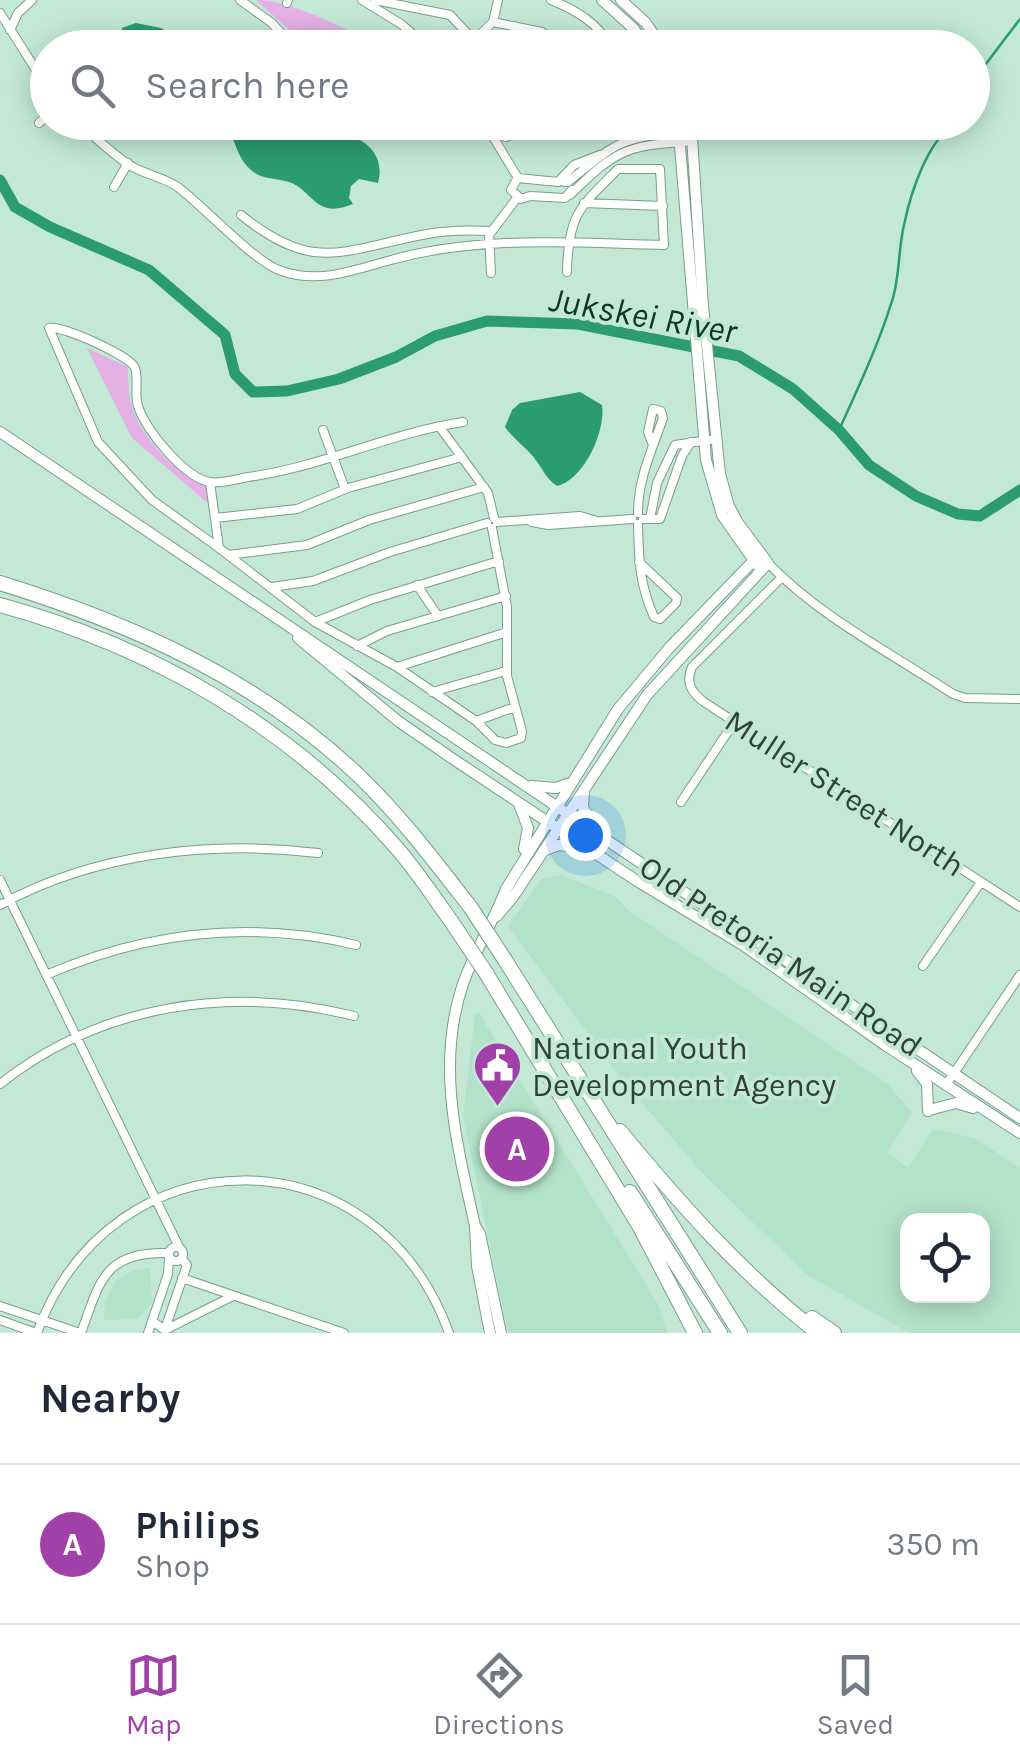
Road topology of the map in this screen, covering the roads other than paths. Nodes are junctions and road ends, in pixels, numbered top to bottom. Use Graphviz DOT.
graph roads {
  1 [pos="32,0"];
  2 [pos="240,0"];
  3 [pos="362,0"];
  4 [pos="375,0"];
  5 [pos="498,0"];
  6 [pos="551,0"];
  7 [pos="602,0"];
  8 [pos="621,0"];
  9 [pos="405,3"];
  10 [pos="0,12"];
  11 [pos="493,22"];
  12 [pos="514,26"];
  13 [pos="10,30"];
  14 [pos="278,30"];
  15 [pos="408,30"];
  16 [pos="464,30"];
  17 [pos="488,30"];
  18 [pos="517,30"];
  19 [pos="533,30"];
  20 [pos="599,30"];
  21 [pos="635,30"];
  22 [pos="651,30"];
  23 [pos="30,61"];
  24 [pos="100,140"];
  25 [pos="495,140"];
  26 [pos="628,140"];
  27 [pos="654,140"];
  28 [pos="681,140"];
  29 [pos="693,140"];
  30 [pos="128,163"];
  31 [pos="518,177"];
  32 [pos="531,182"];
  33 [pos="562,182"];
  34 [pos="114,187"];
  35 [pos="570,194"];
  36 [pos="530,196"];
  37 [pos="559,197"];
  38 [pos="517,198"];
  39 [pos="584,203"];
  40 [pos="663,206"];
  41 [pos="241,215"];
  42 [pos="491,230"];
  43 [pos="568,242"];
  44 [pos="489,244"];
  45 [pos="568,272"];
  46 [pos="491,273"];
  47 [pos="698,306"];
  48 [pos="463,422"];
  49 [pos="439,426"];
  50 [pos="323,430"];
  51 [pos="0,432"];
  52 [pos="710,440"];
  53 [pos="691,442"];
  54 [pos="654,445"];
  55 [pos="333,456"];
  56 [pos="462,456"];
  57 [pos="660,476"];
  58 [pos="210,482"];
  59 [pos="674,482"];
  60 [pos="484,487"];
  61 [pos="345,489"];
  62 [pos="215,518"];
  63 [pos="644,519"];
  64 [pos="493,523"];
  65 [pos="740,544"];
  66 [pos="219,548"];
  67 [pos="228,555"];
  68 [pos="499,560"];
  69 [pos="639,562"];
  70 [pos="761,562"];
  71 [pos="735,581"];
  72 [pos="782,581"];
  73 [pos="0,584"];
  74 [pos="417,585"];
  75 [pos="272,587"];
  76 [pos="506,596"];
  77 [pos="0,605"];
  78 [pos="438,616"];
  79 [pos="315,622"];
  80 [pos="290,629"];
  81 [pos="508,632"];
  82 [pos="358,646"];
  83 [pos="397,668"];
  84 [pos="506,671"];
  85 [pos="432,692"];
  86 [pos="1020,699"];
  87 [pos="515,708"];
  88 [pos="476,721"];
  89 [pos="735,721"];
  90 [pos="570,782"];
  91 [pos="525,784"];
  92 [pos="585,785"];
  93 [pos="681,802"];
  94 [pos="519,803"];
  95 [pos="555,805"];
  96 [pos="568,812"];
  97 [pos="546,821"];
  98 [pos="558,828"];
  99 [pos="608,838"];
  100 [pos="544,850"];
  101 [pos="592,851"];
  102 [pos="318,852"];
  103 [pos="515,874"];
  104 [pos="0,880"];
  105 [pos="981,882"];
  106 [pos="10,900"];
  107 [pos="0,905"];
  108 [pos="1020,907"];
  109 [pos="497,916"];
  110 [pos="356,945"];
  111 [pos="923,966"];
  112 [pos="46,975"];
  113 [pos="1020,975"];
  114 [pos="354,1016"];
  115 [pos="76,1038"];
  116 [pos="885,1045"];
  117 [pos="954,1073"];
  118 [pos="577,1075"];
  119 [pos="0,1084"];
  120 [pos="557,1084"];
  121 [pos="946,1085"];
  122 [pos="1020,1118"];
  123 [pos="1015,1129"];
  124 [pos="155,1198"];
  125 [pos="475,1226"];
  126 [pos="174,1255"];
  127 [pos="182,1278"];
  128 [pos="758,1282"];
  129 [pos="233,1296"];
  130 [pos="0,1306"];
  131 [pos="0,1320"];
  132 [pos="42,1320"];
  133 [pos="152,1320"];
  134 [pos="311,1322"];
  135 [pos="164,1332"];
  136 [pos="37,1333"];
  137 [pos="80,1333"];
  138 [pos="148,1333"];
  139 [pos="316,1333"];
  140 [pos="344,1333"];
  141 [pos="448,1333"];
  142 [pos="490,1333"];
  143 [pos="502,1333"];
  144 [pos="695,1333"];
  145 [pos="720,1333"];
  146 [pos="740,1333"];
  147 [pos="818,1333"];
  148 [pos="834,1333"];
  1 -- 13 [label="street"];
  2 -- 14 [label="street"];
  3 -- 15 [label="street"];
  4 -- 9 [label="street"];
  5 -- 11 [label="street"];
  6 -- 20 [label="street"];
  7 -- 21 [label="main road"];
  8 -- 22 [label="main road"];
  9 -- 16 [label="street"];
  10 -- 13 [label="street"];
  11 -- 12 [label="street"];
  11 -- 17 [label="street"];
  12 -- 18 [label="street"];
  12 -- 19 [label="street"];
  13 -- 23 [label="street"];
  24 -- 30 [label="street"];
  25 -- 31 [label="street"];
  26 -- 33 [label="street"];
  27 -- 35 [label="street"];
  28 -- 47 [label="main road"];
  29 -- 47 [label="main road"];
  30 -- 34 [label="street"];
  30 -- 44 [label="street"];
  31 -- 32 [label="street"];
  31 -- 38 [label="street"];
  32 -- 33 [label="street"];
  32 -- 36 [label="street"];
  33 -- 35 [label="street"];
  33 -- 37 [label="street"];
  35 -- 37 [label="street"];
  36 -- 37 [label="street"];
  36 -- 38 [label="street"];
  38 -- 42 [label="street"];
  39 -- 40 [label="street"];
  39 -- 40 [label="street"];
  39 -- 43 [label="street"];
  40 -- 43 [label="street"];
  41 -- 42 [label="street"];
  42 -- 44 [label="street"];
  43 -- 44 [label="street"];
  43 -- 45 [label="street"];
  44 -- 46 [label="street"];
  47 -- 52 [label="main road"];
  48 -- 49 [label="street"];
  49 -- 55 [label="street"];
  49 -- 56 [label="street"];
  50 -- 55 [label="street"];
  51 -- 80 [label="main road, Old Pretoria Main Road"];
  52 -- 53 [label="street"];
  52 -- 65 [label="main road"];
  52 -- 70 [label="main road"];
  53 -- 57 [label="street"];
  53 -- 59 [label="street"];
  54 -- 63 [label="street"];
  55 -- 58 [label="street"];
  55 -- 61 [label="street"];
  56 -- 60 [label="street"];
  56 -- 61 [label="street"];
  57 -- 59 [label="street"];
  57 -- 63 [label="street"];
  58 -- 62 [label="street"];
  58 -- 66 [label="street"];
  59 -- 63 [label="street"];
  60 -- 64 [label="street"];
  60 -- 67 [label="street"];
  61 -- 62 [label="street"];
  62 -- 66 [label="street"];
  63 -- 64 [label="street"];
  63 -- 69 [label="street"];
  64 -- 68 [label="street"];
  64 -- 75 [label="street"];
  65 -- 70 [label="main road"];
  65 -- 71 [label="main road"];
  66 -- 67 [label="street"];
  67 -- 75 [label="street"];
  68 -- 74 [label="street"];
  68 -- 76 [label="street"];
  69 -- 69 [label="street"];
  70 -- 71 [label="main road"];
  70 -- 72 [label="street"];
  70 -- 92 [label="main road"];
  71 -- 90 [label="main road"];
  72 -- 86 [label="street"];
  72 -- 89 [label="street, Muller Street North"];
  73 -- 118 [label="highway, bridge"];
  74 -- 78 [label="street"];
  74 -- 79 [label="street"];
  75 -- 79 [label="street"];
  76 -- 78 [label="street"];
  76 -- 81 [label="street"];
  77 -- 120 [label="highway, bridge"];
  78 -- 82 [label="street"];
  79 -- 82 [label="street"];
  80 -- 91 [label="main road, Old Pretoria Main Road"];
  80 -- 94 [label="main road, Old Pretoria Main Road"];
  81 -- 83 [label="street"];
  81 -- 84 [label="street"];
  82 -- 83 [label="street"];
  83 -- 85 [label="street"];
  84 -- 85 [label="street"];
  84 -- 87 [label="street"];
  85 -- 88 [label="street"];
  87 -- 88 [label="street"];
  87 -- 88 [label="street"];
  89 -- 93 [label="street"];
  89 -- 105 [label="street, Muller Street North"];
  90 -- 91 [label="main road"];
  90 -- 95 [label="main road"];
  91 -- 95 [label="main road, Old Pretoria Main Road"];
  92 -- 96 [label="main road"];
  92 -- 99 [label="main road"];
  94 -- 97 [label="main road, Old Pretoria Main Road"];
  94 -- 103 [label="main road"];
  95 -- 96 [label="main road, Old Pretoria Main Road"];
  95 -- 97 [label="main road"];
  96 -- 98 [label="main road"];
  96 -- 99 [label="main road, Old Pretoria Main Road"];
  97 -- 98 [label="main road, Old Pretoria Main Road"];
  97 -- 103 [label="main road"];
  98 -- 100 [label="main road"];
  98 -- 101 [label="main road, Old Pretoria Main Road"];
  99 -- 117 [label="main road, Old Pretoria Main Road"];
  100 -- 101 [label="main road"];
  100 -- 109 [label="main road"];
  101 -- 116 [label="main road, Old Pretoria Main Road"];
  102 -- 106 [label="street"];
  103 -- 109 [label="main road"];
  104 -- 106 [label="street"];
  105 -- 108 [label="street, Muller Street North"];
  105 -- 111 [label="street"];
  106 -- 107 [label="street"];
  106 -- 112 [label="street"];
  109 -- 125 [label="main road"];
  110 -- 112 [label="street"];
  112 -- 115 [label="street"];
  113 -- 117 [label="street"];
  114 -- 115 [label="street"];
  115 -- 119 [label="street"];
  115 -- 124 [label="street"];
  116 -- 121 [label="main road, Old Pretoria Main Road"];
  116 -- 123 [label="main road"];
  117 -- 121 [label="street"];
  117 -- 122 [label="main road, Old Pretoria Main Road"];
  118 -- 128 [label="highway"];
  118 -- 146 [label="highway"];
  120 -- 144 [label="highway"];
  120 -- 145 [label="highway"];
  121 -- 123 [label="main road, Old Pretoria Main Road"];
  124 -- 126 [label="street"];
  124 -- 132 [label="street"];
  124 -- 141 [label="street"];
  125 -- 142 [label="main road"];
  125 -- 143 [label="main road"];
  126 -- 127 [label="street"];
  126 -- 133 [label="street"];
  126 -- 137 [label="street"];
  127 -- 129 [label="street"];
  127 -- 135 [label="street"];
  128 -- 147 [label="highway"];
  128 -- 148 [label="highway"];
  129 -- 134 [label="street"];
  129 -- 135 [label="street"];
  130 -- 132 [label="street"];
  131 -- 136 [label="street"];
  132 -- 136 [label="street"];
  132 -- 137 [label="street"];
  133 -- 135 [label="street"];
  133 -- 138 [label="street"];
  134 -- 139 [label="street"];
  134 -- 140 [label="street"];
}
